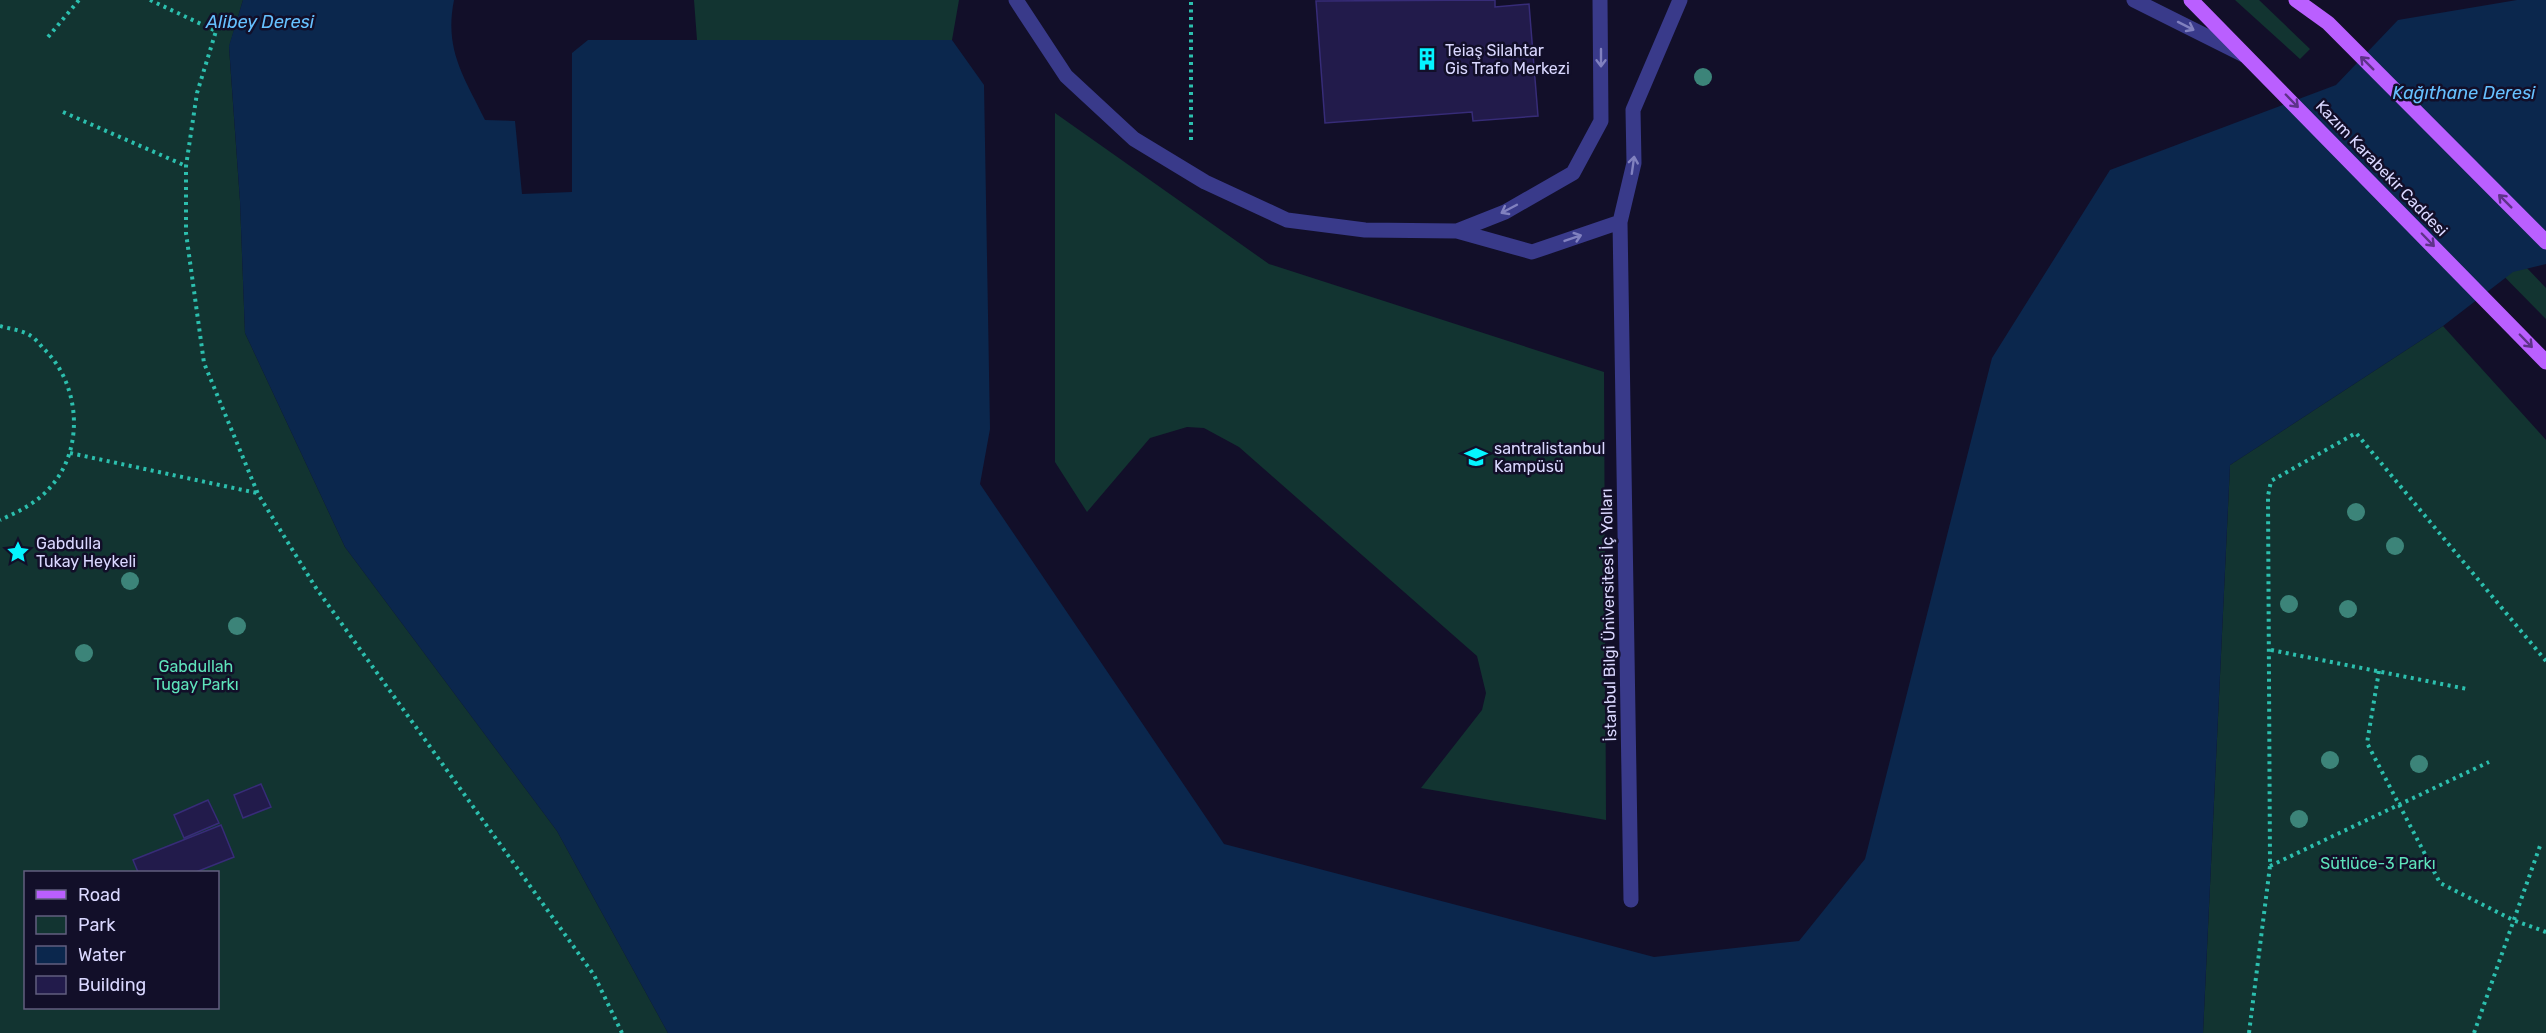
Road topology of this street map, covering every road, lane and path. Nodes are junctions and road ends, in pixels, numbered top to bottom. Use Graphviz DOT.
graph roads {
  1 [pos="79,0"];
  2 [pos="150,0"];
  3 [pos="1016,0"];
  4 [pos="1191,0"];
  5 [pos="1600,0"];
  6 [pos="1680,0"];
  7 [pos="2134,0"];
  8 [pos="2191,0"];
  9 [pos="2296,0"];
  10 [pos="2315,0"];
  11 [pos="2328,23"];
  12 [pos="48,37"];
  13 [pos="2251,59"];
  14 [pos="63,112"];
  15 [pos="186,166"];
  16 [pos="1191,173"];
  17 [pos="1620,222"];
  18 [pos="1456,231"];
  19 [pos="2546,243"];
  20 [pos="0,326"];
  21 [pos="2546,362"];
  22 [pos="70,453"];
  23 [pos="258,494"];
  24 [pos="0,520"];
  25 [pos="2271,650"];
  26 [pos="2546,661"];
  27 [pos="2379,671"];
  28 [pos="2467,689"];
  29 [pos="2489,762"];
  30 [pos="2400,806"];
  31 [pos="2541,843"];
  32 [pos="2270,866"];
  33 [pos="1631,900"];
  34 [pos="2514,920"];
  35 [pos="2546,932"];
  36 [pos="622,1033"];
  37 [pos="2249,1033"];
  38 [pos="2474,1033"];
  1 -- 12 [label="path"];
  2 -- 15 [label="path"];
  3 -- 16 [label="lane"];
  4 -- 16 [label="path"];
  5 -- 18 [label="lane, one-way"];
  17 -- 6 [label="lane, İstanbul Bilgi Üniversitesi İç Yolları, one-way"];
  7 -- 13 [label="lane, one-way"];
  8 -- 13 [label="main road, Kazım Karabekir Caddesi"];
  9 -- 11 [label="main road"];
  10 -- 11 [label="main road"];
  19 -- 11 [label="main road, one-way"];
  13 -- 21 [label="main road, Kazım Karabekir Caddesi, one-way"];
  14 -- 15 [label="path"];
  15 -- 23 [label="path"];
  16 -- 18 [label="lane"];
  18 -- 17 [label="lane, one-way"];
  17 -- 33 [label="lane, İstanbul Bilgi Üniversitesi İç Yolları"];
  20 -- 22 [label="path"];
  22 -- 23 [label="path"];
  22 -- 24 [label="path"];
  23 -- 36 [label="path"];
  25 -- 26 [label="path"];
  25 -- 27 [label="path"];
  25 -- 32 [label="path"];
  27 -- 28 [label="path"];
  27 -- 30 [label="path"];
  29 -- 30 [label="path"];
  30 -- 32 [label="path"];
  30 -- 34 [label="path"];
  31 -- 34 [label="path"];
  32 -- 37 [label="path"];
  34 -- 35 [label="path"];
  34 -- 38 [label="path"];
}
